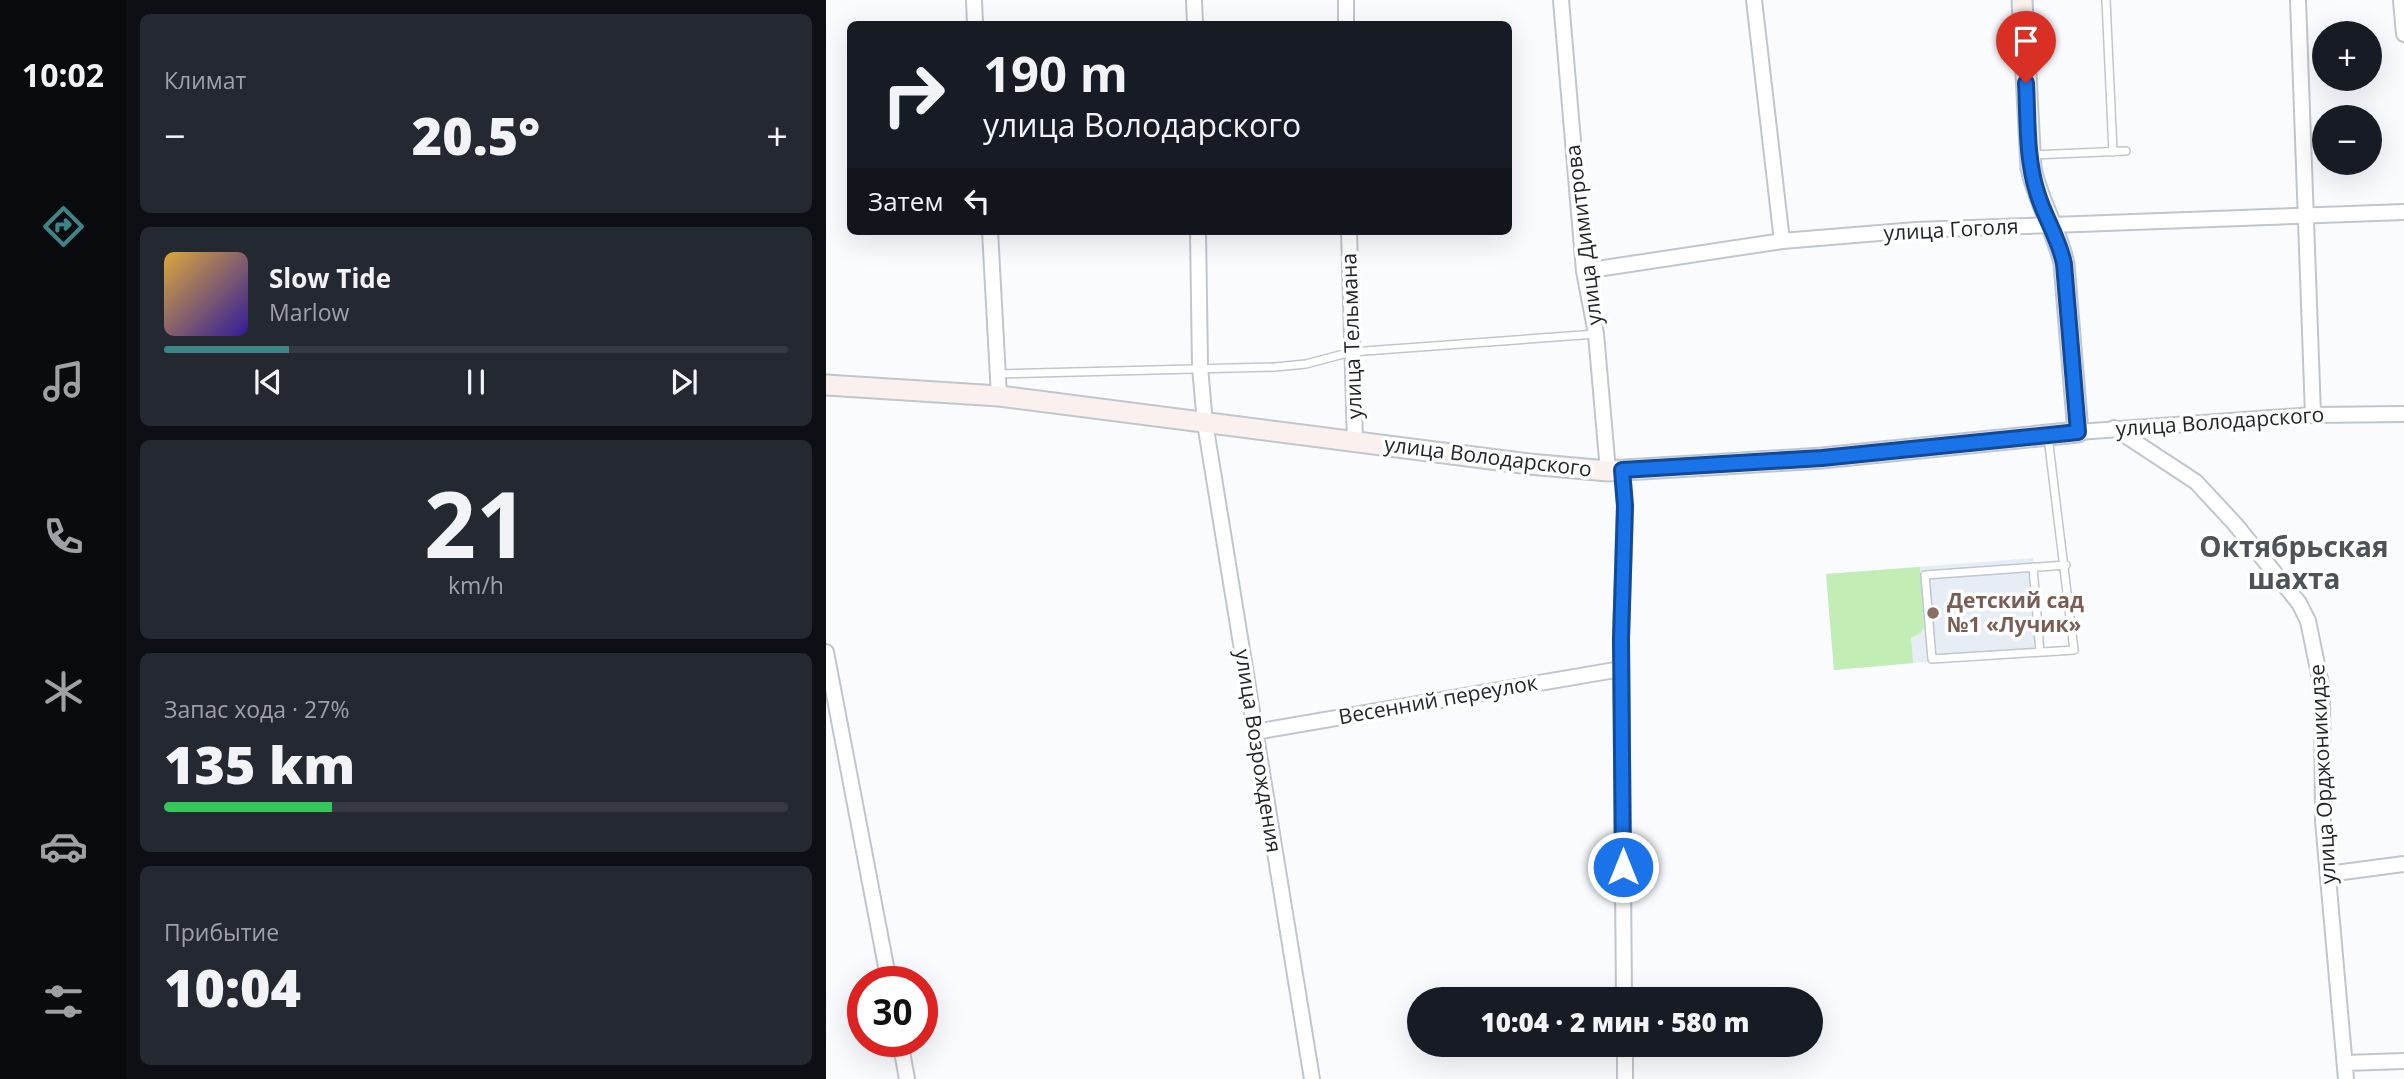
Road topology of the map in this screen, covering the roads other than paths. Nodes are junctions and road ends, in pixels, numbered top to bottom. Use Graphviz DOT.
graph roads {
  1 [pos="974,0"];
  2 [pos="1194,0"];
  3 [pos="1346,0"];
  4 [pos="1561,0"];
  5 [pos="1754,0"];
  6 [pos="2022,0"];
  7 [pos="2106,0"];
  8 [pos="2298,0"];
  9 [pos="2401,0"];
  10 [pos="975,21"];
  11 [pos="1195,21"];
  12 [pos="1346,21"];
  13 [pos="2404,34"];
  14 [pos="2126,151"];
  15 [pos="2113,152"];
  16 [pos="2030,155"];
  17 [pos="2404,212"];
  18 [pos="2306,216"];
  19 [pos="2052,225"];
  20 [pos="990,235"];
  21 [pos="1198,235"];
  22 [pos="1349,235"];
  23 [pos="1782,241"];
  24 [pos="1584,271"];
  25 [pos="1595,334"];
  26 [pos="1351,352"];
  27 [pos="1200,367"];
  28 [pos="998,374"];
  29 [pos="826,385"];
  30 [pos="999,396"];
  31 [pos="2404,414"];
  32 [pos="2313,415"];
  33 [pos="1205,423"];
  34 [pos="2114,428"];
  35 [pos="2078,432"];
  36 [pos="2048,436"];
  37 [pos="1355,441"];
  38 [pos="1615,470"];
  39 [pos="2066,565"];
  40 [pos="2033,567"];
  41 [pos="826,652"];
  42 [pos="2040,652"];
  43 [pos="1621,669"];
  44 [pos="1255,732"];
  45 [pos="2404,864"];
  46 [pos="2328,874"];
  47 [pos="886,966"];
  48 [pos="1624,987"];
  49 [pos="903,1057"];
  50 [pos="1625,1057"];
  51 [pos="2404,1061"];
  52 [pos="2345,1063"];
  53 [pos="908,1079"];
  54 [pos="1312,1079"];
  55 [pos="1625,1079"];
  56 [pos="2346,1079"];
  1 -- 10 [label="street"];
  2 -- 11 [label="street"];
  3 -- 12 [label="street"];
  4 -- 24 [label="street, улица Димитрова"];
  5 -- 23 [label="street"];
  6 -- 16 [label="street"];
  7 -- 15 [label="lane"];
  8 -- 18 [label="street"];
  9 -- 13 [label="street"];
  14 -- 15 [label="lane"];
  15 -- 16 [label="lane"];
  16 -- 19 [label="street"];
  17 -- 18 [label="street, улица Гоголя"];
  18 -- 19 [label="street, улица Гоголя"];
  18 -- 32 [label="street"];
  19 -- 23 [label="street, улица Гоголя"];
  19 -- 35 [label="street"];
  20 -- 28 [label="street"];
  21 -- 27 [label="street, улица Возрождения"];
  22 -- 26 [label="street, улица Тельмана"];
  23 -- 24 [label="street, улица Гоголя"];
  24 -- 25 [label="street, улица Димитрова"];
  25 -- 26 [label="lane"];
  25 -- 38 [label="street, улица Димитрова"];
  26 -- 27 [label="lane"];
  26 -- 37 [label="street, улица Тельмана"];
  27 -- 28 [label="lane"];
  27 -- 33 [label="street, улица Возрождения"];
  28 -- 30 [label="street"];
  29 -- 30 [label="street, улица Володарского"];
  30 -- 33 [label="street, улица Володарского"];
  31 -- 32 [label="street, улица Володарского"];
  32 -- 34 [label="street, улица Володарского"];
  33 -- 37 [label="street, улица Володарского"];
  33 -- 44 [label="street, улица Возрождения"];
  34 -- 35 [label="street, улица Володарского"];
  34 -- 46 [label="street, улица Орджоникидзе"];
  35 -- 36 [label="street, улица Володарского"];
  36 -- 38 [label="street, улица Володарского"];
  36 -- 39 [label="lane"];
  37 -- 38 [label="street, улица Володарского"];
  38 -- 43 [label="street, улица Димитрова"];
  39 -- 40 [label="lane"];
  39 -- 42 [label="lane"];
  40 -- 42 [label="lane"];
  40 -- 42 [label="lane"];
  41 -- 47 [label="street"];
  43 -- 44 [label="street, Весенний переулок"];
  43 -- 48 [label="street, улица Димитрова"];
  44 -- 54 [label="street, улица Возрождения"];
  45 -- 46 [label="street"];
  46 -- 52 [label="street, улица Орджоникидзе"];
  49 -- 53 [label="street"];
  50 -- 55 [label="street"];
  51 -- 52 [label="street"];
  52 -- 56 [label="street, улица Орджоникидзе"];
}
